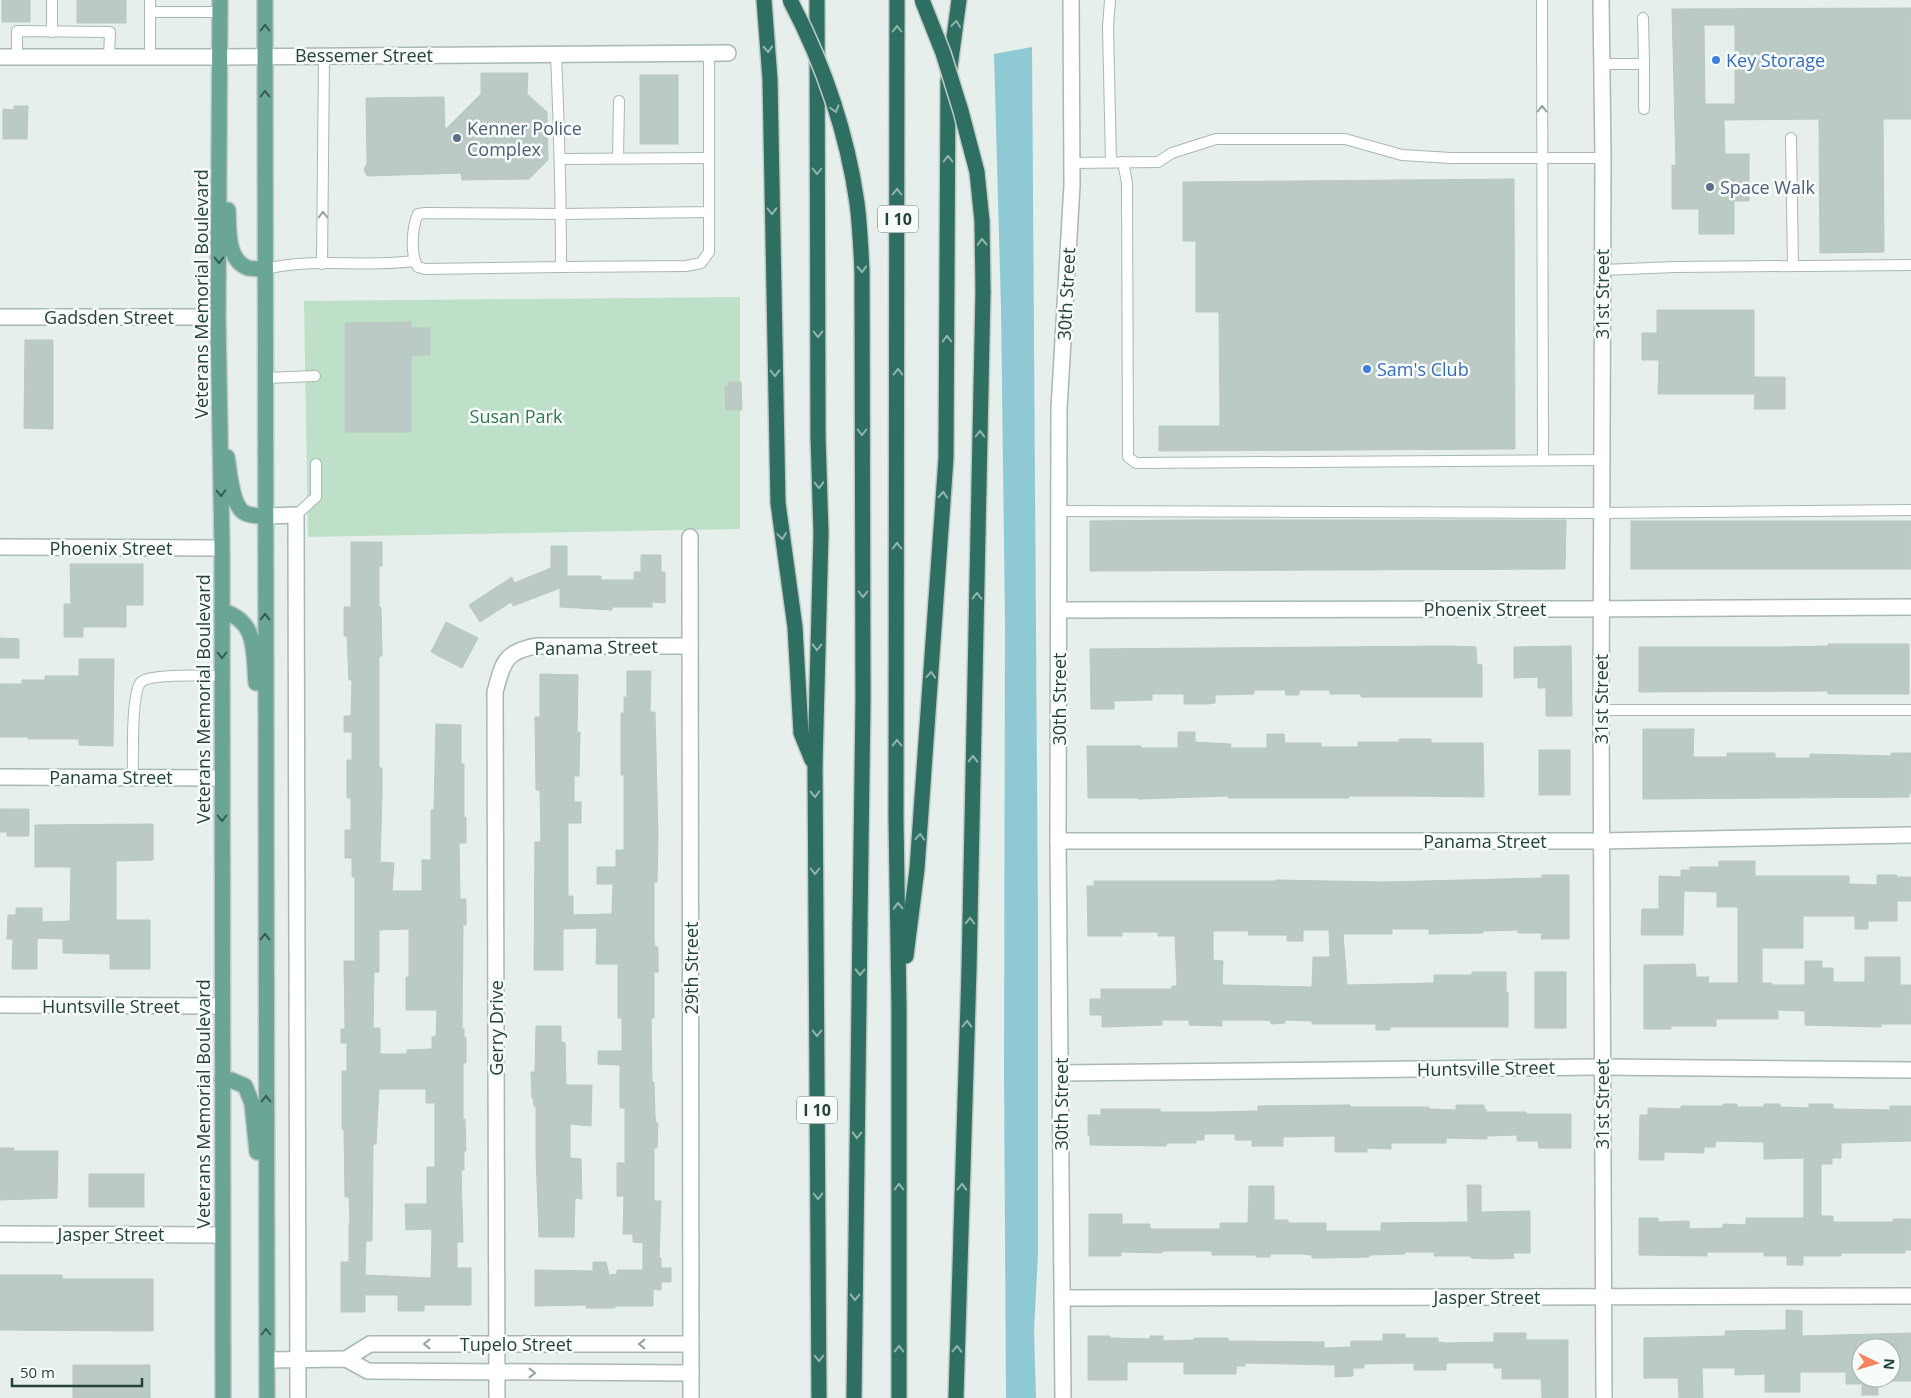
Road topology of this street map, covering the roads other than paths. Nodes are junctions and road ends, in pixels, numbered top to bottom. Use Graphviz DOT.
graph roads {
  1 [pos="52,0"];
  2 [pos="150,0"];
  3 [pos="265,0"];
  4 [pos="764,0"];
  5 [pos="790,0"];
  6 [pos="817,0"];
  7 [pos="897,0"];
  8 [pos="922,0"];
  9 [pos="959,0"];
  10 [pos="1072,0"];
  11 [pos="1110,0"];
  12 [pos="1542,0"];
  13 [pos="1601,0"];
  14 [pos="220,6"];
  15 [pos="150,12"];
  16 [pos="1642,18"];
  17 [pos="52,32"];
  18 [pos="709,53"];
  19 [pos="728,53"];
  20 [pos="556,54"];
  21 [pos="265,56"];
  22 [pos="324,56"];
  23 [pos="0,57"];
  24 [pos="16,57"];
  25 [pos="109,57"];
  26 [pos="150,57"];
  27 [pos="220,57"];
  28 [pos="1602,64"];
  29 [pos="1644,64"];
  30 [pos="619,101"];
  31 [pos="1644,109"];
  32 [pos="219,124"];
  33 [pos="1791,138"];
  34 [pos="618,158"];
  35 [pos="709,158"];
  36 [pos="1542,158"];
  37 [pos="1603,158"];
  38 [pos="561,159"];
  39 [pos="1111,162"];
  40 [pos="1123,162"];
  41 [pos="1072,163"];
  42 [pos="709,212"];
  43 [pos="561,214"];
  44 [pos="414,262"];
  45 [pos="322,264"];
  46 [pos="1911,265"];
  47 [pos="1793,266"];
  48 [pos="561,267"];
  49 [pos="264,269"];
  50 [pos="1602,270"];
  51 [pos="0,317"];
  52 [pos="218,318"];
  53 [pos="316,376"];
  54 [pos="265,378"];
  55 [pos="220,418"];
  56 [pos="1543,460"];
  57 [pos="1602,460"];
  58 [pos="316,464"];
  59 [pos="1911,510"];
  60 [pos="1060,511"];
  61 [pos="1602,513"];
  62 [pos="296,515"];
  63 [pos="265,516"];
  64 [pos="690,537"];
  65 [pos="0,547"];
  66 [pos="222,548"];
  67 [pos="1911,606"];
  68 [pos="1601,609"];
  69 [pos="1060,610"];
  70 [pos="222,611"];
  71 [pos="690,646"];
  72 [pos="506,659"];
  73 [pos="222,676"];
  74 [pos="1601,710"];
  75 [pos="1911,710"];
  76 [pos="815,766"];
  77 [pos="265,769"];
  78 [pos="0,777"];
  79 [pos="133,777"];
  80 [pos="222,778"];
  81 [pos="1911,835"];
  82 [pos="1058,841"];
  83 [pos="1601,841"];
  84 [pos="0,1005"];
  85 [pos="221,1006"];
  86 [pos="899,1007"];
  87 [pos="1602,1067"];
  88 [pos="1911,1070"];
  89 [pos="1060,1073"];
  90 [pos="222,1080"];
  91 [pos="0,1234"];
  92 [pos="222,1235"];
  93 [pos="266,1248"];
  94 [pos="1911,1296"];
  95 [pos="1602,1297"];
  96 [pos="1062,1298"];
  97 [pos="497,1343"];
  98 [pos="691,1344"];
  99 [pos="346,1359"];
  100 [pos="267,1360"];
  101 [pos="298,1360"];
  102 [pos="497,1372"];
  103 [pos="691,1373"];
  104 [pos="223,1398"];
  105 [pos="267,1398"];
  106 [pos="298,1398"];
  107 [pos="497,1398"];
  108 [pos="691,1398"];
  109 [pos="819,1398"];
  110 [pos="854,1398"];
  111 [pos="899,1398"];
  112 [pos="956,1398"];
  113 [pos="1062,1398"];
  114 [pos="1604,1398"];
  1 -- 17 [label="lane"];
  2 -- 15 [label="lane"];
  21 -- 3 [label="main road, one-way"];
  4 -- 76 [label="highway, one-way"];
  5 -- 110 [label="highway, one-way, bridge"];
  6 -- 76 [label="highway, I 10, one-way, bridge"];
  86 -- 7 [label="highway, I 10, one-way"];
  112 -- 8 [label="highway, one-way, bridge"];
  86 -- 9 [label="highway, one-way"];
  10 -- 41 [label="street, 30th Street"];
  11 -- 39 [label="lane"];
  36 -- 12 [label="lane, one-way"];
  13 -- 28 [label="street, 31st Street"];
  14 -- 15 [label="lane"];
  14 -- 27 [label="main road, Veterans Memorial Boulevard"];
  15 -- 26 [label="lane"];
  16 -- 29 [label="lane"];
  17 -- 24 [label="lane"];
  17 -- 25 [label="lane"];
  18 -- 19 [label="street, Bessemer Street"];
  18 -- 20 [label="street, Bessemer Street"];
  18 -- 35 [label="lane"];
  20 -- 22 [label="street, Bessemer Street"];
  20 -- 38 [label="lane"];
  21 -- 22 [label="street, Bessemer Street"];
  21 -- 27 [label="street, Bessemer Street"];
  49 -- 21 [label="main road, one-way"];
  45 -- 22 [label="lane, one-way"];
  23 -- 24 [label="street, Bessemer Street"];
  24 -- 25 [label="street, Bessemer Street"];
  25 -- 26 [label="street, Bessemer Street"];
  26 -- 27 [label="street, Bessemer Street"];
  27 -- 32 [label="main road, Veterans Memorial Boulevard"];
  28 -- 29 [label="lane"];
  28 -- 37 [label="street, 31st Street"];
  29 -- 31 [label="lane"];
  30 -- 34 [label="lane"];
  32 -- 49 [label="main road"];
  32 -- 52 [label="main road, Veterans Memorial Boulevard, one-way"];
  33 -- 47 [label="lane"];
  34 -- 35 [label="lane"];
  34 -- 38 [label="lane"];
  35 -- 42 [label="lane"];
  36 -- 37 [label="lane"];
  36 -- 40 [label="lane"];
  36 -- 56 [label="lane"];
  37 -- 50 [label="street, 31st Street"];
  38 -- 43 [label="lane"];
  39 -- 40 [label="lane"];
  39 -- 41 [label="lane"];
  40 -- 56 [label="lane"];
  41 -- 60 [label="street, 30th Street"];
  42 -- 43 [label="lane"];
  42 -- 48 [label="lane"];
  43 -- 44 [label="lane"];
  43 -- 48 [label="lane"];
  44 -- 45 [label="lane"];
  44 -- 48 [label="lane"];
  45 -- 49 [label="lane"];
  46 -- 47 [label="lane"];
  47 -- 50 [label="lane"];
  49 -- 54 [label="main road"];
  50 -- 57 [label="street, 31st Street"];
  51 -- 52 [label="street, Gadsden Street"];
  52 -- 55 [label="main road, Veterans Memorial Boulevard"];
  53 -- 54 [label="lane"];
  54 -- 63 [label="main road"];
  55 -- 63 [label="main road"];
  55 -- 66 [label="main road, Veterans Memorial Boulevard, one-way"];
  56 -- 57 [label="lane"];
  57 -- 61 [label="street, 31st Street"];
  58 -- 62 [label="lane"];
  59 -- 61 [label="lane"];
  60 -- 61 [label="lane"];
  60 -- 69 [label="street, 30th Street"];
  61 -- 68 [label="street, 31st Street"];
  62 -- 63 [label="street"];
  62 -- 101 [label="street"];
  77 -- 63 [label="main road, one-way"];
  64 -- 71 [label="street, 29th Street"];
  65 -- 66 [label="street, Phoenix Street"];
  66 -- 70 [label="main road, Veterans Memorial Boulevard"];
  67 -- 68 [label="street, Phoenix Street"];
  68 -- 69 [label="street, Phoenix Street"];
  68 -- 74 [label="street, 31st Street"];
  69 -- 82 [label="street, 30th Street"];
  70 -- 73 [label="main road, Veterans Memorial Boulevard, one-way"];
  70 -- 77 [label="main road"];
  71 -- 72 [label="street, Panama Street"];
  71 -- 98 [label="street, 29th Street"];
  72 -- 97 [label="street, Gerry Drive"];
  73 -- 79 [label="lane"];
  73 -- 80 [label="main road, Veterans Memorial Boulevard"];
  74 -- 75 [label="lane"];
  74 -- 83 [label="street, 31st Street"];
  76 -- 109 [label="highway, I 10, one-way"];
  93 -- 77 [label="main road, one-way"];
  78 -- 79 [label="street, Panama Street"];
  79 -- 80 [label="street, Panama Street"];
  80 -- 85 [label="main road, Veterans Memorial Boulevard, one-way"];
  81 -- 83 [label="street, Panama Street"];
  82 -- 83 [label="street, Panama Street"];
  82 -- 89 [label="street, 30th Street"];
  83 -- 87 [label="street, 31st Street"];
  84 -- 85 [label="street, Huntsville Street"];
  85 -- 90 [label="main road, Veterans Memorial Boulevard"];
  111 -- 86 [label="highway, I 10, one-way"];
  87 -- 88 [label="street, Huntsville Street"];
  87 -- 89 [label="street, Huntsville Street"];
  87 -- 95 [label="street, 31st Street"];
  89 -- 96 [label="street, 30th Street"];
  90 -- 92 [label="main road, Veterans Memorial Boulevard"];
  90 -- 93 [label="main road"];
  91 -- 92 [label="street, Jasper Street"];
  92 -- 104 [label="main road, Veterans Memorial Boulevard"];
  100 -- 93 [label="main road, one-way"];
  94 -- 95 [label="street, Jasper Street"];
  95 -- 96 [label="street, Jasper Street"];
  95 -- 114 [label="street, 31st Street"];
  96 -- 113 [label="street, 30th Street"];
  98 -- 97 [label="street, Tupelo Street, one-way"];
  97 -- 99 [label="street, Tupelo Street, one-way"];
  97 -- 102 [label="street, Gerry Drive"];
  98 -- 103 [label="street, 29th Street"];
  99 -- 101 [label="street, Tupelo Street"];
  99 -- 102 [label="street, Tupelo Street"];
  100 -- 101 [label="street, Tupelo Street"];
  100 -- 105 [label="main road"];
  101 -- 106 [label="street"];
  102 -- 103 [label="street, Tupelo Street, one-way"];
  102 -- 107 [label="street, Gerry Drive"];
  103 -- 108 [label="street, 29th Street"];
}
